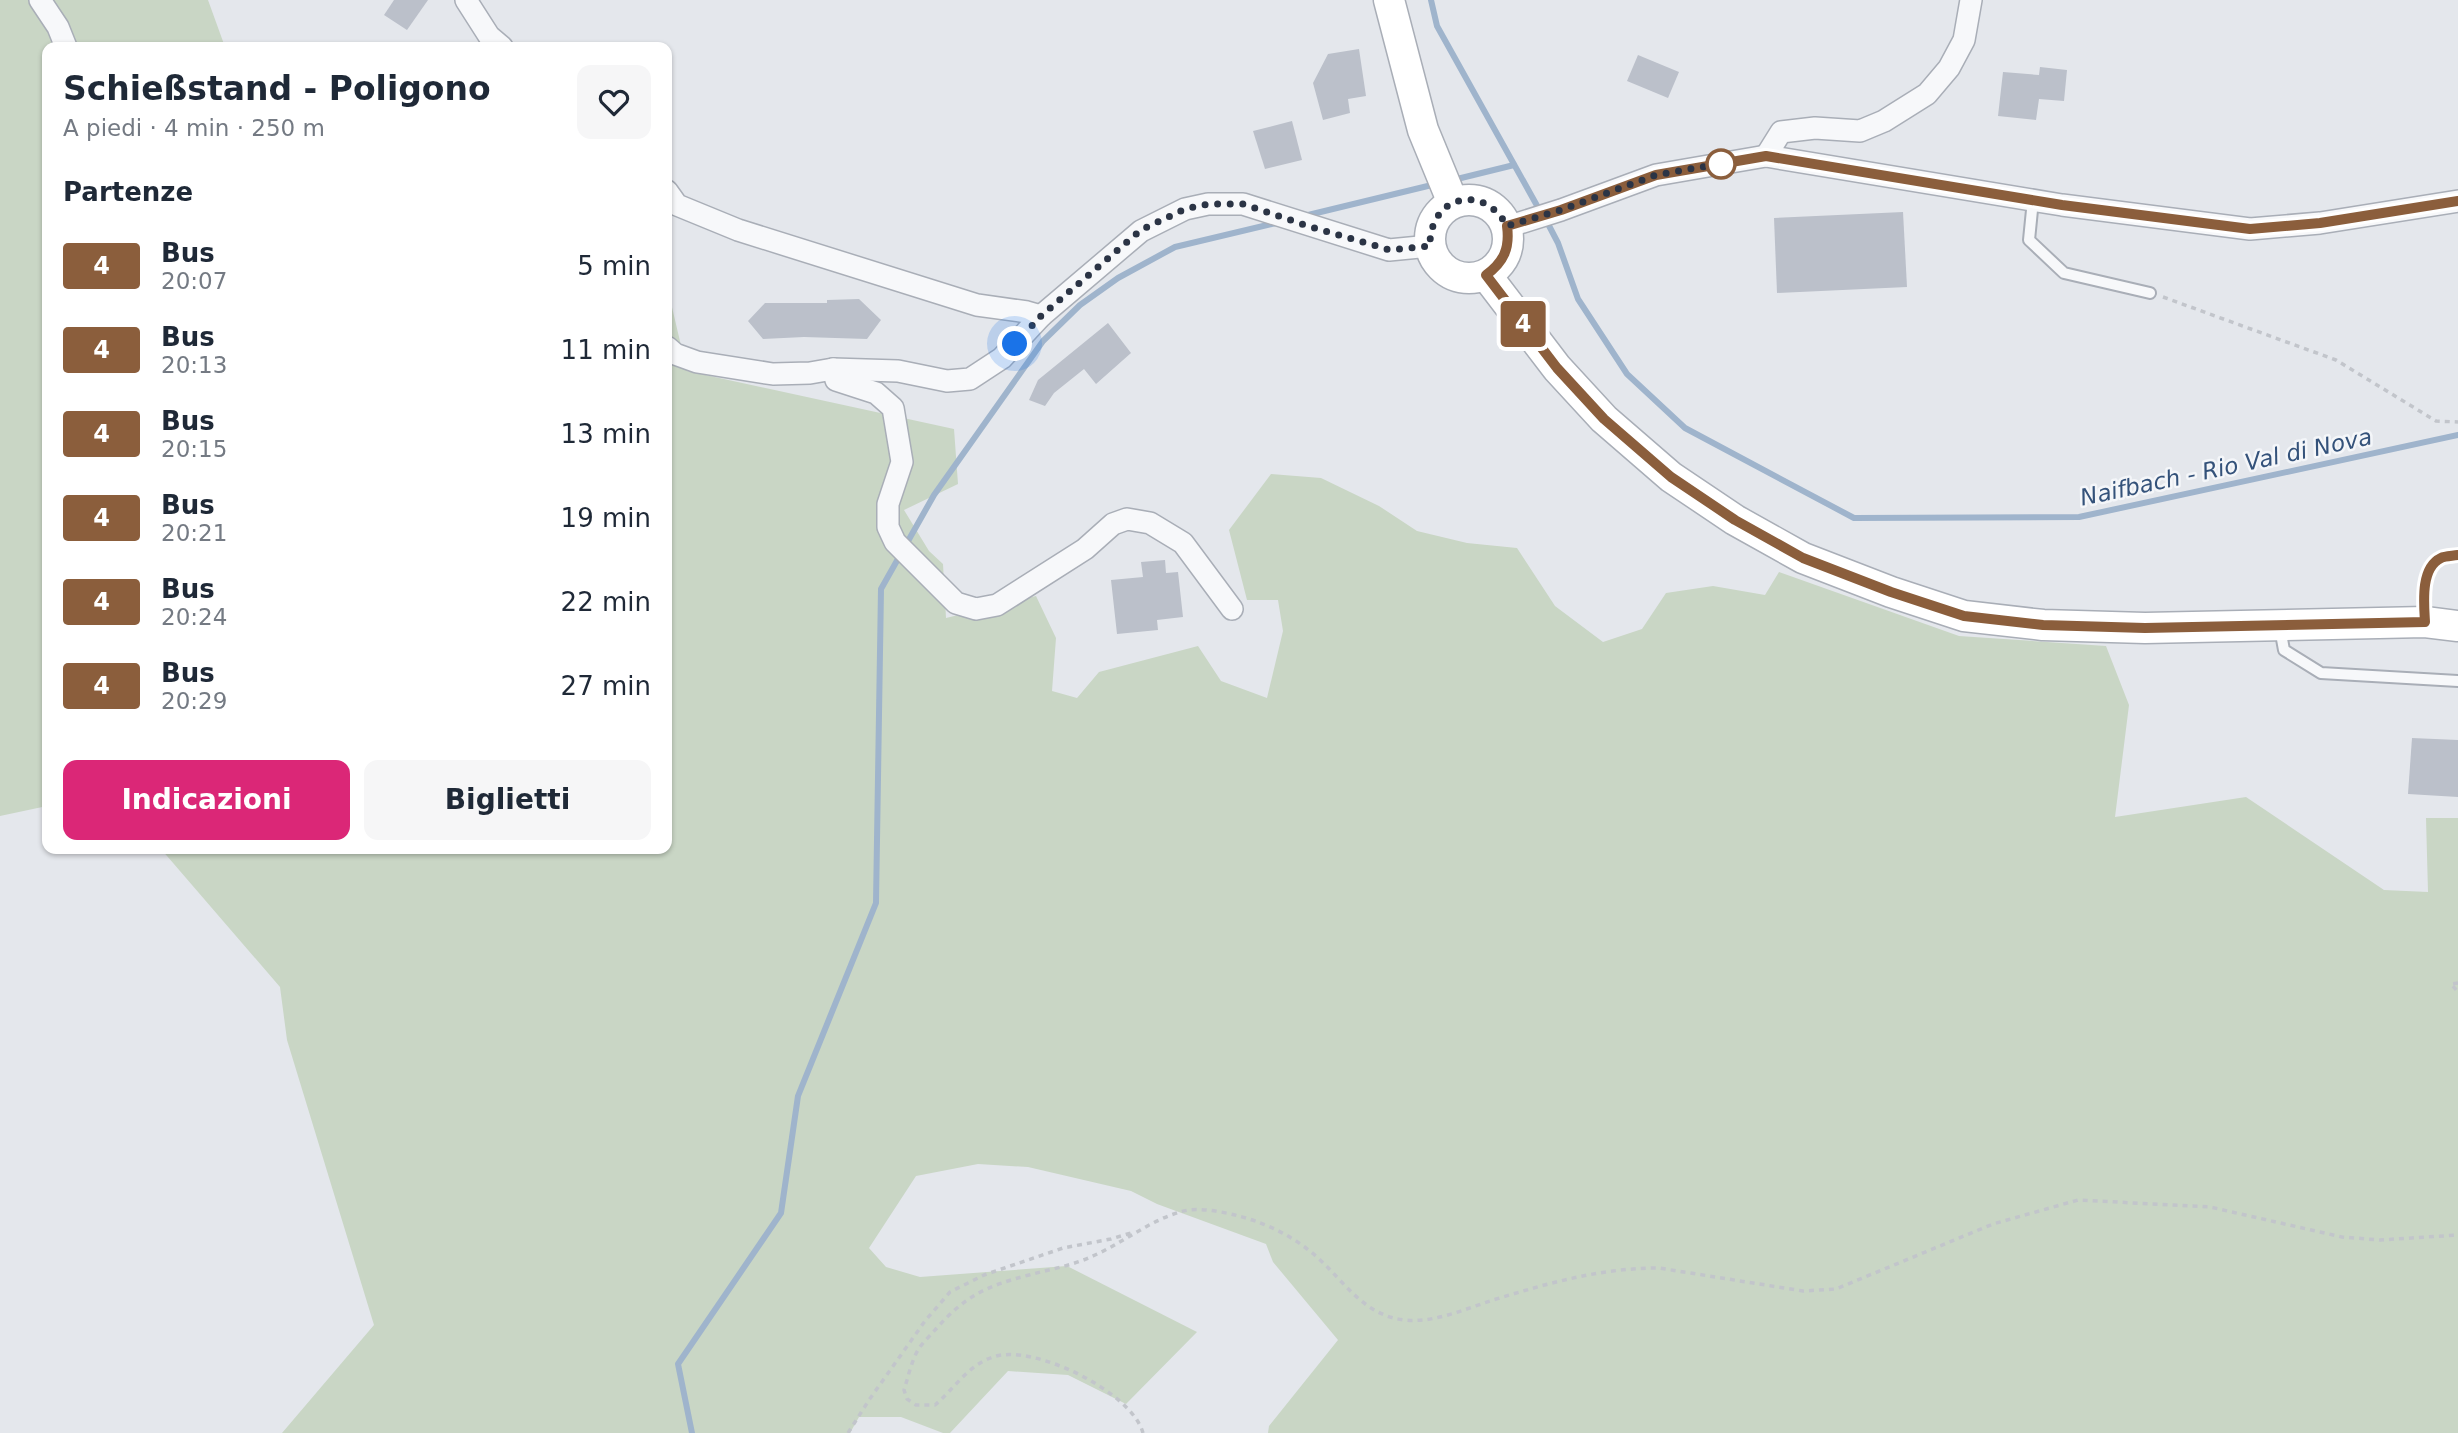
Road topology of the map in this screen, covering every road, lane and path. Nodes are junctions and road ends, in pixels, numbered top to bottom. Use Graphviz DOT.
graph roads {
  1 [pos="40,0"];
  2 [pos="466,0"];
  3 [pos="1389,0"];
  4 [pos="1971,0"];
  5 [pos="64,42"];
  6 [pos="496,42"];
  7 [pos="1766,156"];
  8 [pos="1446,188"];
  9 [pos="672,198"];
  10 [pos="2033,200"];
  11 [pos="2458,201"];
  12 [pos="1518,223"];
  13 [pos="1430,246"];
  14 [pos="1486,275"];
  15 [pos="2150,293"];
  16 [pos="1041,316"];
  17 [pos="672,351"];
  18 [pos="833,369"];
  19 [pos="2458,422"];
  20 [pos="2458,555"];
  21 [pos="1232,609"];
  22 [pos="2425,622"];
  23 [pos="2279,625"];
  24 [pos="2458,626"];
  25 [pos="2458,681"];
  26 [pos="2458,983"];
  27 [pos="2458,992"];
  28 [pos="1143,1229"];
  29 [pos="2458,1235"];
  30 [pos="848,1433"];
  31 [pos="1143,1433"];
  1 -- 5 [label="street"];
  2 -- 6 [label="street"];
  3 -- 8 [label="main road"];
  4 -- 7 [label="street"];
  7 -- 10 [label="street"];
  7 -- 12 [label="street"];
  8 -- 12 [label="main road"];
  8 -- 13 [label="main road"];
  9 -- 16 [label="street"];
  10 -- 11 [label="street"];
  10 -- 15 [label="lane"];
  12 -- 14 [label="main road"];
  13 -- 14 [label="main road"];
  13 -- 16 [label="street"];
  14 -- 23 [label="main road"];
  15 -- 19 [label="path"];
  16 -- 18 [label="street"];
  17 -- 18 [label="street"];
  18 -- 21 [label="street"];
  20 -- 22 [label="lane"];
  22 -- 23 [label="main road"];
  22 -- 24 [label="main road"];
  23 -- 25 [label="lane"];
  26 -- 27 [label="path"];
  28 -- 29 [label="path"];
  28 -- 30 [label="path"];
  28 -- 31 [label="path"];
}
